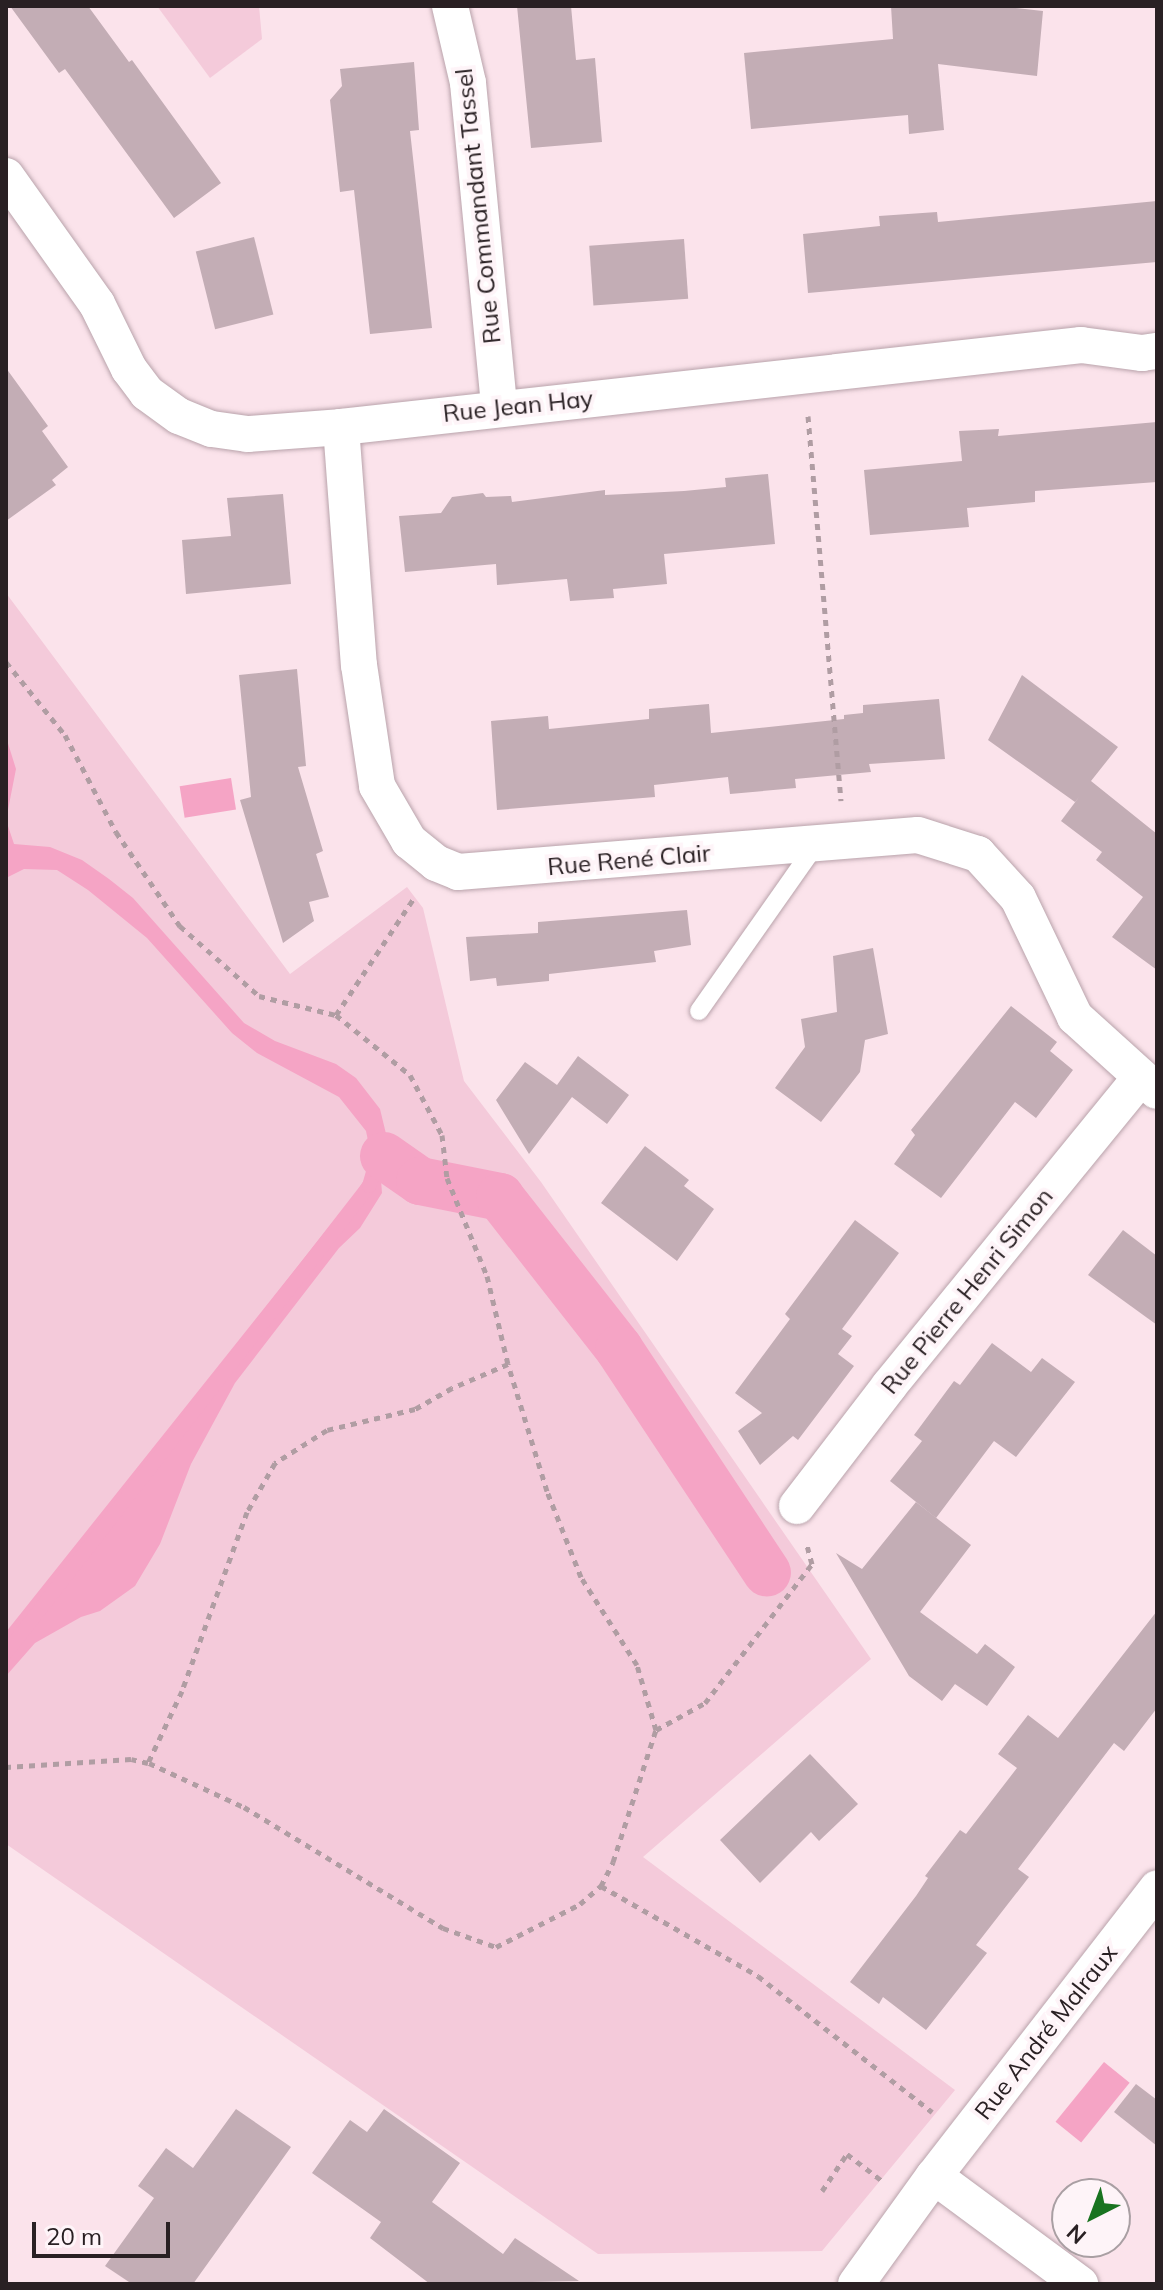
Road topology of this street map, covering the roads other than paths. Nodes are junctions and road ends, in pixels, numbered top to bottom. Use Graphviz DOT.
graph roads {
  1 [pos="450,6"];
  2 [pos="6,176"];
  3 [pos="1157,351"];
  4 [pos="499,407"];
  5 [pos="341,427"];
  6 [pos="831,842"];
  7 [pos="699,1011"];
  8 [pos="1148,1084"];
  9 [pos="797,1506"];
  10 [pos="1157,1888"];
  11 [pos="924,2190"];
  12 [pos="856,2284"];
  13 [pos="1080,2284"];
  1 -- 4 [label="street, Rue Commandant Tassel"];
  2 -- 5 [label="street, Rue Jean Hay"];
  3 -- 4 [label="street, Rue Jean Hay"];
  4 -- 5 [label="street, Rue Jean Hay"];
  5 -- 6 [label="street, Rue René Clair"];
  6 -- 7 [label="lane"];
  6 -- 8 [label="street, Rue René Clair"];
  8 -- 9 [label="street, Rue Pierre Henri Simon"];
  10 -- 11 [label="street, Rue André Malraux"];
  11 -- 12 [label="street, Rue André Malraux"];
  11 -- 13 [label="street"];
}
